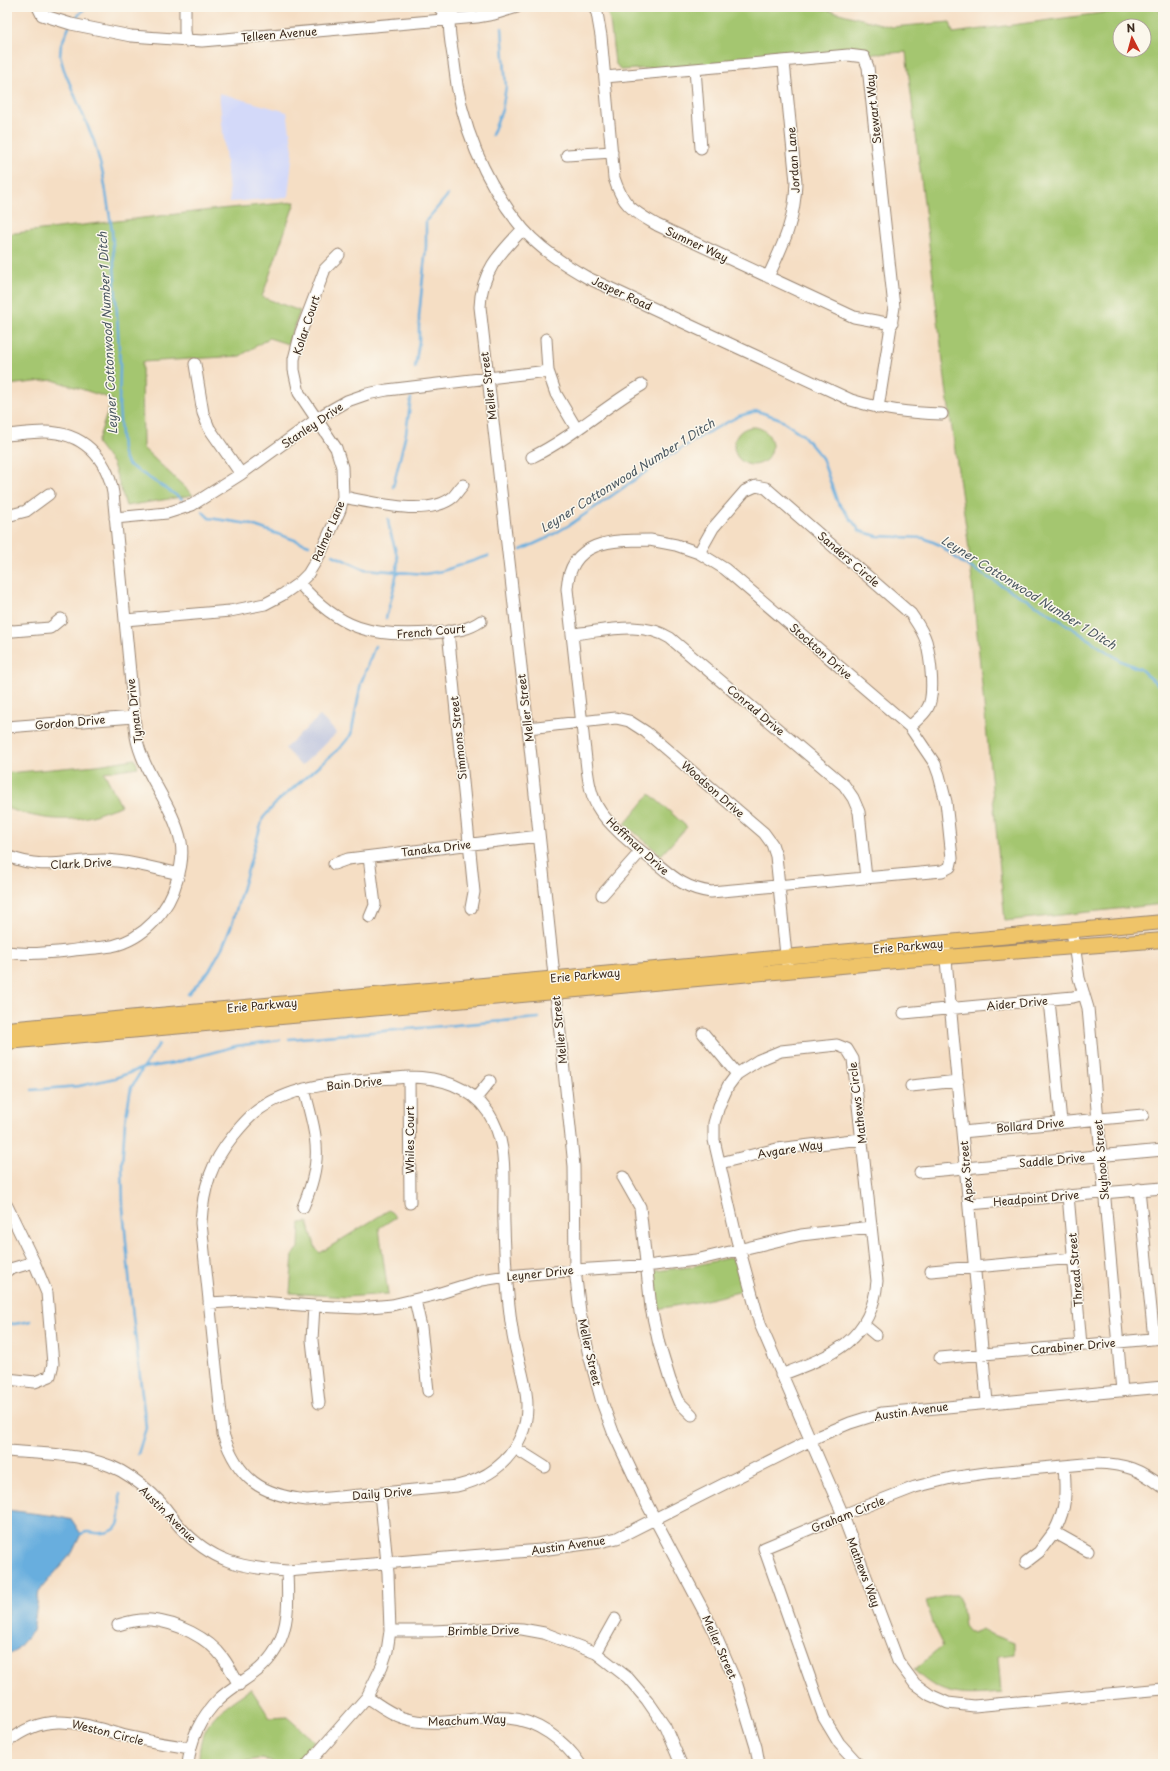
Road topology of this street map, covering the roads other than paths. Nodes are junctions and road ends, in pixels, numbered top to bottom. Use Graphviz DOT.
graph roads {
  1 [pos="185,7"];
  2 [pos="439,7"];
  3 [pos="455,7"];
  4 [pos="517,7"];
  5 [pos="594,7"];
  6 [pos="40,11"];
  7 [pos="449,19"];
  8 [pos="187,41"];
  9 [pos="784,62"];
  10 [pos="695,69"];
  11 [pos="605,77"];
  12 [pos="702,148"];
  13 [pos="612,152"];
  14 [pos="567,155"];
  15 [pos="523,229"];
  16 [pos="339,255"];
  17 [pos="768,276"];
  18 [pos="892,324"];
  19 [pos="546,339"];
  20 [pos="195,364"];
  21 [pos="548,371"];
  22 [pos="488,379"];
  23 [pos="642,385"];
  24 [pos="878,408"];
  25 [pos="942,414"];
  26 [pos="317,420"];
  27 [pos="576,428"];
  28 [pos="7,435"];
  29 [pos="532,457"];
  30 [pos="240,474"];
  31 [pos="462,485"];
  32 [pos="49,494"];
  33 [pos="343,498"];
  34 [pos="7,516"];
  35 [pos="115,518"];
  36 [pos="591,547"];
  37 [pos="699,553"];
  38 [pos="299,583"];
  39 [pos="61,619"];
  40 [pos="125,620"];
  41 [pos="481,621"];
  42 [pos="7,630"];
  43 [pos="448,631"];
  44 [pos="572,634"];
  45 [pos="134,717"];
  46 [pos="582,722"];
  47 [pos="7,727"];
  48 [pos="910,727"];
  49 [pos="528,728"];
  50 [pos="539,836"];
  51 [pos="469,844"];
  52 [pos="641,851"];
  53 [pos="7,856"];
  54 [pos="369,856"];
  55 [pos="334,864"];
  56 [pos="950,867"];
  57 [pos="179,874"];
  58 [pos="866,878"];
  59 [pos="779,886"];
  60 [pos="602,895"];
  61 [pos="471,908"];
  62 [pos="370,917"];
  63 [pos="1163,922"];
  64 [pos="1072,931"];
  65 [pos="1163,940"];
  66 [pos="944,942"];
  67 [pos="1074,947"];
  68 [pos="7,952"];
  69 [pos="786,957"];
  70 [pos="946,957"];
  71 [pos="788,971"];
  72 [pos="553,978"];
  73 [pos="554,992"];
  74 [pos="1084,994"];
  75 [pos="1049,1000"];
  76 [pos="951,1009"];
  77 [pos="904,1014"];
  78 [pos="7,1029"];
  79 [pos="703,1033"];
  80 [pos="7,1042"];
  81 [pos="737,1074"];
  82 [pos="409,1078"];
  83 [pos="490,1081"];
  84 [pos="958,1081"];
  85 [pos="911,1086"];
  86 [pos="304,1090"];
  87 [pos="476,1098"];
  88 [pos="1143,1115"];
  89 [pos="1097,1119"];
  90 [pos="1062,1122"];
  91 [pos="962,1132"];
  92 [pos="862,1139"];
  93 [pos="1163,1150"];
  94 [pos="1100,1156"];
  95 [pos="720,1163"];
  96 [pos="966,1168"];
  97 [pos="920,1172"];
  98 [pos="623,1177"];
  99 [pos="1139,1188"];
  100 [pos="1163,1188"];
  101 [pos="1104,1192"];
  102 [pos="1068,1195"];
  103 [pos="410,1203"];
  104 [pos="969,1204"];
  105 [pos="7,1206"];
  106 [pos="303,1207"];
  107 [pos="871,1227"];
  108 [pos="740,1249"];
  109 [pos="1074,1258"];
  110 [pos="34,1262"];
  111 [pos="646,1266"];
  112 [pos="975,1267"];
  113 [pos="7,1270"];
  114 [pos="575,1270"];
  115 [pos="931,1271"];
  116 [pos="507,1276"];
  117 [pos="416,1300"];
  118 [pos="209,1303"];
  119 [pos="314,1306"];
  120 [pos="864,1325"];
  121 [pos="876,1335"];
  122 [pos="1158,1338"];
  123 [pos="1118,1342"];
  124 [pos="1082,1345"];
  125 [pos="983,1354"];
  126 [pos="940,1358"];
  127 [pos="781,1375"];
  128 [pos="7,1379"];
  129 [pos="1163,1387"];
  130 [pos="428,1391"];
  131 [pos="1122,1391"];
  132 [pos="319,1402"];
  133 [pos="988,1402"];
  134 [pos="692,1414"];
  135 [pos="810,1440"];
  136 [pos="514,1448"];
  137 [pos="7,1450"];
  138 [pos="1064,1466"];
  139 [pos="545,1467"];
  140 [pos="1163,1487"];
  141 [pos="380,1493"];
  142 [pos="843,1515"];
  143 [pos="655,1519"];
  144 [pos="1054,1532"];
  145 [pos="1088,1551"];
  146 [pos="387,1562"];
  147 [pos="1026,1562"];
  148 [pos="287,1571"];
  149 [pos="615,1619"];
  150 [pos="118,1625"];
  151 [pos="390,1631"];
  152 [pos="596,1653"];
  153 [pos="239,1685"];
  154 [pos="1163,1689"];
  155 [pos="368,1697"];
  156 [pos="7,1742"];
  157 [pos="190,1748"];
  158 [pos="188,1764"];
  159 [pos="308,1764"];
  160 [pos="580,1764"];
  161 [pos="681,1764"];
  162 [pos="759,1764"];
  163 [pos="858,1764"];
  1 -- 8 [label="street"];
  2 -- 7 [label="street"];
  3 -- 7 [label="street"];
  4 -- 7 [label="street, Telleen Avenue"];
  5 -- 11 [label="street, Sumner Way"];
  6 -- 8 [label="street, Telleen Avenue"];
  7 -- 8 [label="street, Telleen Avenue"];
  7 -- 15 [label="street, Jasper Road"];
  9 -- 10 [label="street, Stewart Way"];
  9 -- 17 [label="street, Jordan Lane"];
  9 -- 18 [label="street, Stewart Way"];
  10 -- 11 [label="street, Stewart Way"];
  10 -- 12 [label="street"];
  11 -- 13 [label="street, Sumner Way"];
  13 -- 14 [label="street"];
  13 -- 17 [label="street, Sumner Way"];
  15 -- 22 [label="street, Meller Street"];
  15 -- 24 [label="street, Jasper Road"];
  16 -- 26 [label="street, Kolar Court"];
  17 -- 18 [label="street, Sumner Way"];
  18 -- 24 [label="street"];
  19 -- 21 [label="street"];
  20 -- 30 [label="street"];
  21 -- 22 [label="street, Stanley Drive"];
  21 -- 27 [label="street"];
  22 -- 26 [label="street, Stanley Drive"];
  22 -- 49 [label="street, Meller Street"];
  23 -- 27 [label="street"];
  24 -- 25 [label="street, Jasper Road"];
  26 -- 30 [label="street, Stanley Drive"];
  26 -- 33 [label="street, Palmer Lane"];
  27 -- 29 [label="street"];
  28 -- 35 [label="street, Tynan Drive"];
  30 -- 35 [label="street, Stanley Drive"];
  31 -- 33 [label="street"];
  32 -- 34 [label="street"];
  33 -- 38 [label="street, Palmer Lane"];
  35 -- 40 [label="street, Tynan Drive"];
  36 -- 37 [label="street, Stockton Drive"];
  36 -- 44 [label="street, Hoffman Drive"];
  37 -- 48 [label="street, Stockton Drive"];
  37 -- 48 [label="street, Sanders Circle"];
  38 -- 40 [label="street, Palmer Lane"];
  38 -- 43 [label="street, French Court"];
  39 -- 42 [label="street"];
  40 -- 45 [label="street, Tynan Drive"];
  41 -- 43 [label="street, French Court"];
  43 -- 51 [label="street, Simmons Street"];
  44 -- 46 [label="street, Hoffman Drive"];
  44 -- 58 [label="street, Conrad Drive"];
  45 -- 47 [label="street, Gordon Drive"];
  45 -- 57 [label="street, Tynan Drive"];
  46 -- 49 [label="street, Woodson Drive"];
  46 -- 52 [label="street, Hoffman Drive"];
  46 -- 59 [label="street, Woodson Drive"];
  48 -- 56 [label="street, Stockton Drive"];
  49 -- 50 [label="street, Meller Street"];
  50 -- 51 [label="street, Tanaka Drive"];
  50 -- 72 [label="street, Meller Street"];
  51 -- 54 [label="street, Tanaka Drive"];
  51 -- 61 [label="street, Simmons Street"];
  52 -- 59 [label="street, Hoffman Drive"];
  52 -- 60 [label="street"];
  53 -- 57 [label="street, Clark Drive"];
  54 -- 55 [label="street, Tanaka Drive"];
  54 -- 62 [label="street"];
  56 -- 58 [label="street, Hoffman Drive"];
  57 -- 68 [label="street, Tynan Drive"];
  58 -- 59 [label="street, Hoffman Drive"];
  59 -- 69 [label="street, Woodson Drive"];
  63 -- 64 [label="main road, Erie Parkway"];
  64 -- 66 [label="main road, Erie Parkway"];
  64 -- 67 [label="street, Skyhook Street"];
  65 -- 67 [label="main road, Erie Parkway"];
  66 -- 69 [label="main road, Erie Parkway"];
  66 -- 70 [label="street, Apex Street"];
  67 -- 70 [label="main road, Erie Parkway"];
  67 -- 74 [label="street, Skyhook Street"];
  69 -- 71 [label="street, Woodson Drive"];
  69 -- 72 [label="main road, Erie Parkway"];
  70 -- 71 [label="main road, Erie Parkway"];
  70 -- 76 [label="street, Apex Street"];
  71 -- 73 [label="main road, Erie Parkway"];
  72 -- 73 [label="street, Meller Street"];
  72 -- 78 [label="main road, Erie Parkway"];
  73 -- 80 [label="main road, Erie Parkway"];
  73 -- 114 [label="street, Meller Street"];
  74 -- 75 [label="street, Aider Drive"];
  74 -- 89 [label="street, Skyhook Street"];
  75 -- 76 [label="street, Aider Drive"];
  75 -- 90 [label="street"];
  76 -- 77 [label="street, Aider Drive"];
  76 -- 84 [label="street, Apex Street"];
  79 -- 81 [label="street"];
  81 -- 92 [label="street, Mathews Circle"];
  81 -- 95 [label="street, Mathews Circle"];
  82 -- 86 [label="street, Bain Drive"];
  82 -- 87 [label="street, Bain Drive"];
  82 -- 103 [label="street, Whiles Court"];
  83 -- 87 [label="street"];
  84 -- 85 [label="street"];
  84 -- 91 [label="street, Apex Street"];
  86 -- 106 [label="street"];
  86 -- 118 [label="street, Bain Drive"];
  87 -- 116 [label="street, Bain Drive"];
  88 -- 89 [label="street, Bollard Drive"];
  89 -- 90 [label="street, Bollard Drive"];
  89 -- 94 [label="street, Skyhook Street"];
  90 -- 91 [label="street, Bollard Drive"];
  91 -- 96 [label="street, Apex Street"];
  92 -- 95 [label="street, Avgare Way"];
  92 -- 107 [label="street, Mathews Circle"];
  93 -- 94 [label="street, Saddle Drive"];
  94 -- 96 [label="street, Saddle Drive"];
  94 -- 101 [label="street, Skyhook Street"];
  95 -- 108 [label="street, Mathews Circle"];
  96 -- 97 [label="street, Saddle Drive"];
  96 -- 104 [label="street, Apex Street"];
  98 -- 111 [label="street"];
  99 -- 100 [label="street, Headpoint Drive"];
  99 -- 101 [label="street, Headpoint Drive"];
  99 -- 122 [label="street"];
  101 -- 102 [label="street, Headpoint Drive"];
  101 -- 123 [label="street, Skyhook Street"];
  102 -- 104 [label="street, Headpoint Drive"];
  102 -- 109 [label="street, Thread Street"];
  104 -- 112 [label="street, Apex Street"];
  105 -- 110 [label="street"];
  107 -- 108 [label="street, Leyner Drive"];
  107 -- 120 [label="street, Mathews Circle"];
  108 -- 111 [label="street, Leyner Drive"];
  108 -- 127 [label="street, Mathews Circle"];
  109 -- 112 [label="street"];
  109 -- 124 [label="street, Thread Street"];
  110 -- 113 [label="street"];
  110 -- 128 [label="street"];
  111 -- 114 [label="street, Leyner Drive"];
  111 -- 134 [label="street"];
  112 -- 115 [label="street"];
  112 -- 125 [label="street, Apex Street"];
  114 -- 116 [label="street, Leyner Drive"];
  114 -- 143 [label="street, Meller Street"];
  116 -- 117 [label="street, Leyner Drive"];
  116 -- 136 [label="street, Daily Drive"];
  117 -- 119 [label="street, Leyner Drive"];
  117 -- 130 [label="street"];
  118 -- 119 [label="street, Leyner Drive"];
  118 -- 141 [label="street, Daily Drive"];
  119 -- 132 [label="street"];
  120 -- 121 [label="street"];
  120 -- 127 [label="street, Mathews Circle"];
  122 -- 123 [label="street, Carabiner Drive"];
  123 -- 124 [label="street, Carabiner Drive"];
  123 -- 131 [label="street, Skyhook Street"];
  124 -- 125 [label="street, Carabiner Drive"];
  125 -- 126 [label="street, Carabiner Drive"];
  125 -- 133 [label="street, Apex Street"];
  127 -- 135 [label="street, Mathews Circle"];
  129 -- 131 [label="street, Austin Avenue"];
  131 -- 133 [label="street, Austin Avenue"];
  133 -- 135 [label="street, Austin Avenue"];
  135 -- 142 [label="street, Mathews Way"];
  135 -- 143 [label="street, Austin Avenue"];
  136 -- 139 [label="street"];
  136 -- 141 [label="street, Daily Drive"];
  137 -- 148 [label="street, Austin Avenue"];
  138 -- 140 [label="street, Graham Circle"];
  138 -- 142 [label="street, Graham Circle"];
  138 -- 144 [label="street"];
  141 -- 146 [label="street"];
  142 -- 154 [label="street, Mathews Way"];
  142 -- 163 [label="street, Graham Circle"];
  143 -- 146 [label="street, Austin Avenue"];
  143 -- 162 [label="street, Meller Street"];
  144 -- 145 [label="street"];
  144 -- 147 [label="street"];
  146 -- 148 [label="street, Austin Avenue"];
  146 -- 151 [label="street"];
  148 -- 153 [label="street"];
  149 -- 152 [label="street"];
  150 -- 153 [label="street"];
  151 -- 152 [label="street, Brimble Drive"];
  151 -- 155 [label="street"];
  152 -- 161 [label="street, Brimble Drive"];
  153 -- 157 [label="street"];
  155 -- 159 [label="street"];
  155 -- 160 [label="street, Meachum Way"];
  156 -- 157 [label="street, Weston Circle"];
  157 -- 158 [label="street"];
}
